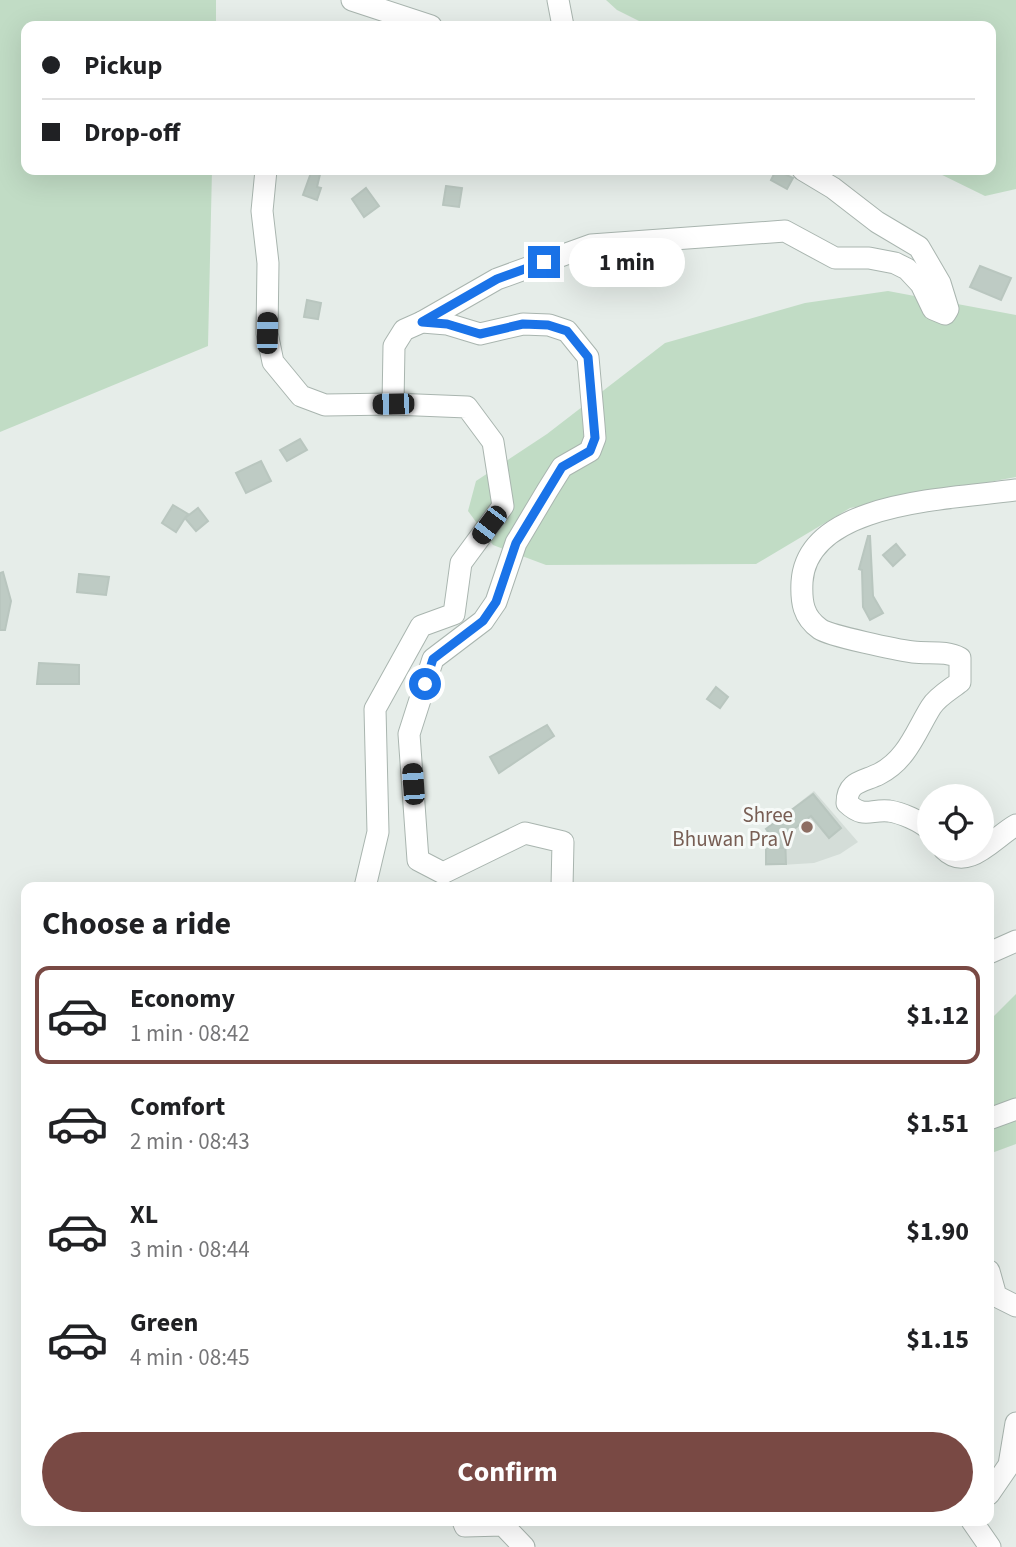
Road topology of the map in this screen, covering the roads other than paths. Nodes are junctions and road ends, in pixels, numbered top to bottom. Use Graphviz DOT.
graph roads {
  1 [pos="352,0"];
  2 [pos="558,0"];
  3 [pos="416,21"];
  4 [pos="563,21"];
  5 [pos="266,175"];
  6 [pos="811,175"];
  7 [pos="422,322"];
  8 [pos="393,404"];
  9 [pos="1016,490"];
  10 [pos="917,822"];
  11 [pos="1016,825"];
  12 [pos="994,841"];
  13 [pos="366,882"];
  14 [pos="562,882"];
  15 [pos="1016,941"];
  16 [pos="994,951"];
  17 [pos="1016,1109"];
  18 [pos="994,1117"];
  19 [pos="994,1289"];
  20 [pos="1016,1306"];
  21 [pos="1016,1423"];
  22 [pos="994,1487"];
  23 [pos="504,1526"];
  24 [pos="975,1526"];
  25 [pos="524,1547"];
  26 [pos="990,1547"];
  1 -- 3 [label="street"];
  2 -- 4 [label="street"];
  5 -- 8 [label="street"];
  6 -- 7 [label="street"];
  7 -- 8 [label="street"];
  7 -- 14 [label="street"];
  8 -- 13 [label="street"];
  9 -- 10 [label="street"];
  11 -- 12 [label="street"];
  15 -- 16 [label="street"];
  17 -- 18 [label="street"];
  19 -- 20 [label="street"];
  21 -- 22 [label="street"];
  23 -- 25 [label="street"];
  24 -- 26 [label="street"];
}
